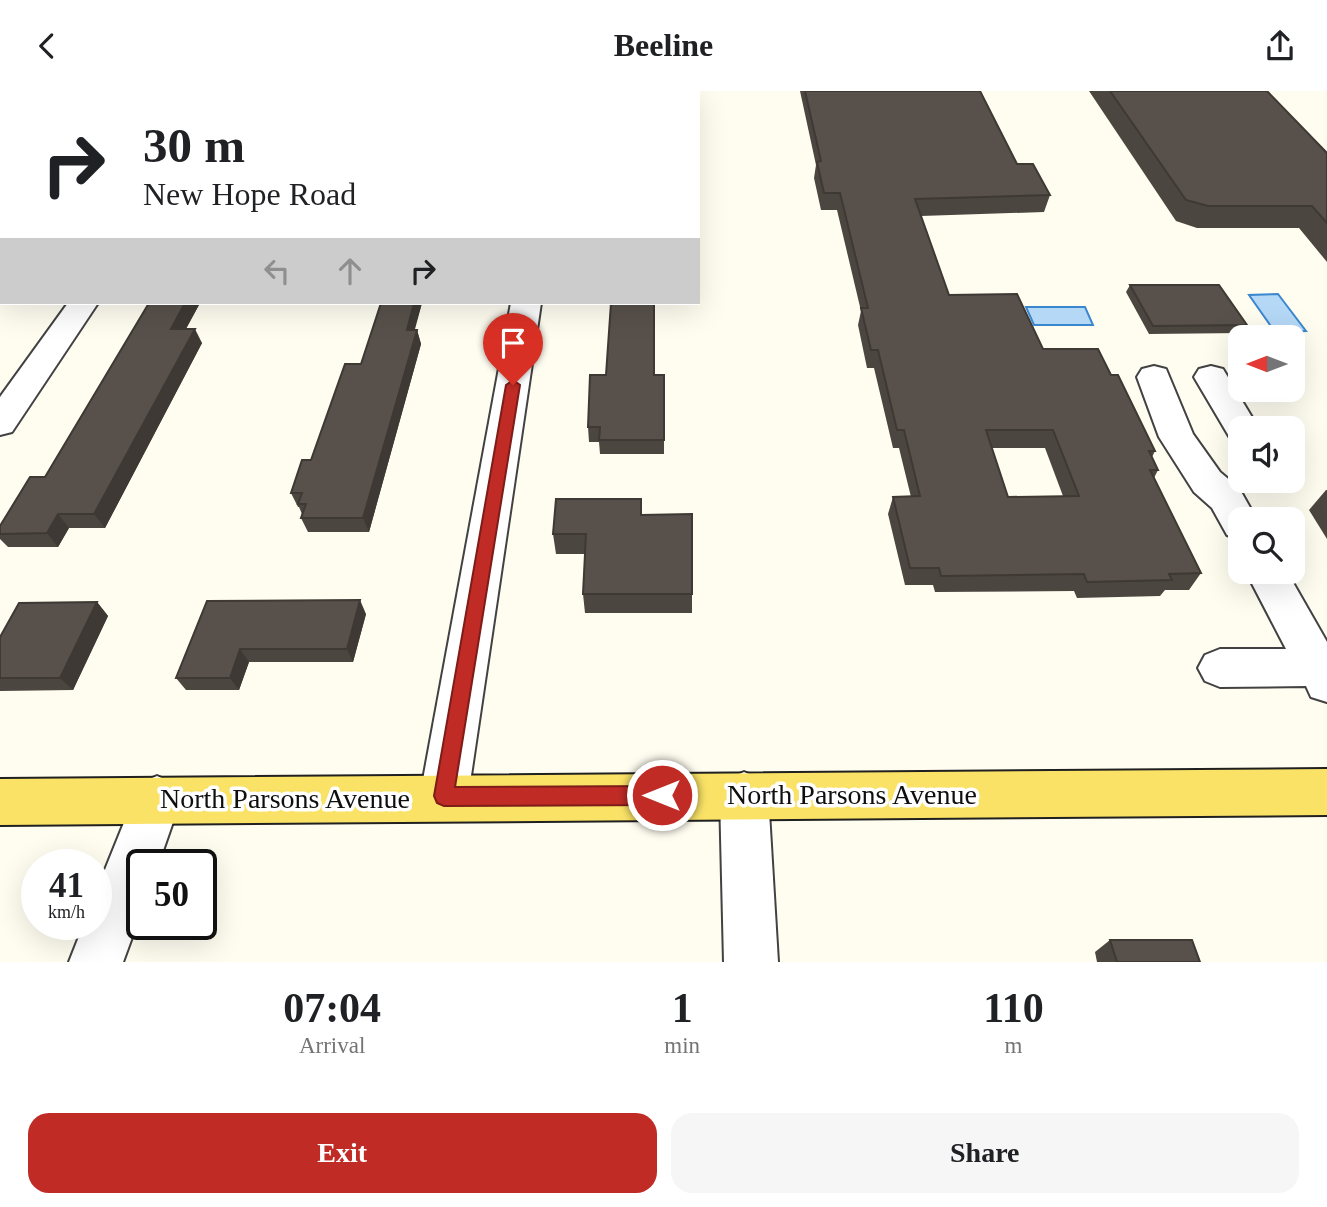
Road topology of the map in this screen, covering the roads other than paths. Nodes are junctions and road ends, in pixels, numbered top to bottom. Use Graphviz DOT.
graph roads {
  1 [pos="81,305"];
  2 [pos="526,305"];
  3 [pos="1154,377"];
  4 [pos="1211,377"];
  5 [pos="1234,416"];
  6 [pos="0,422"];
  7 [pos="1236,501"];
  8 [pos="1273,584"];
  9 [pos="1220,668"];
  10 [pos="1324,673"];
  11 [pos="1327,792"];
  12 [pos="744,795"];
  13 [pos="444,796"];
  14 [pos="158,799"];
  15 [pos="0,802"];
  16 [pos="96,962"];
  17 [pos="751,962"];
  1 -- 6 [label="street"];
  2 -- 13 [label="street"];
  3 -- 7 [label="street"];
  4 -- 5 [label="street"];
  8 -- 10 [label="street"];
  9 -- 10 [label="street"];
  11 -- 12 [label="main road, North Parsons Avenue"];
  12 -- 13 [label="main road, North Parsons Avenue"];
  12 -- 17 [label="street"];
  13 -- 14 [label="main road, North Parsons Avenue"];
  14 -- 15 [label="main road, North Parsons Avenue"];
  14 -- 16 [label="street"];
}
